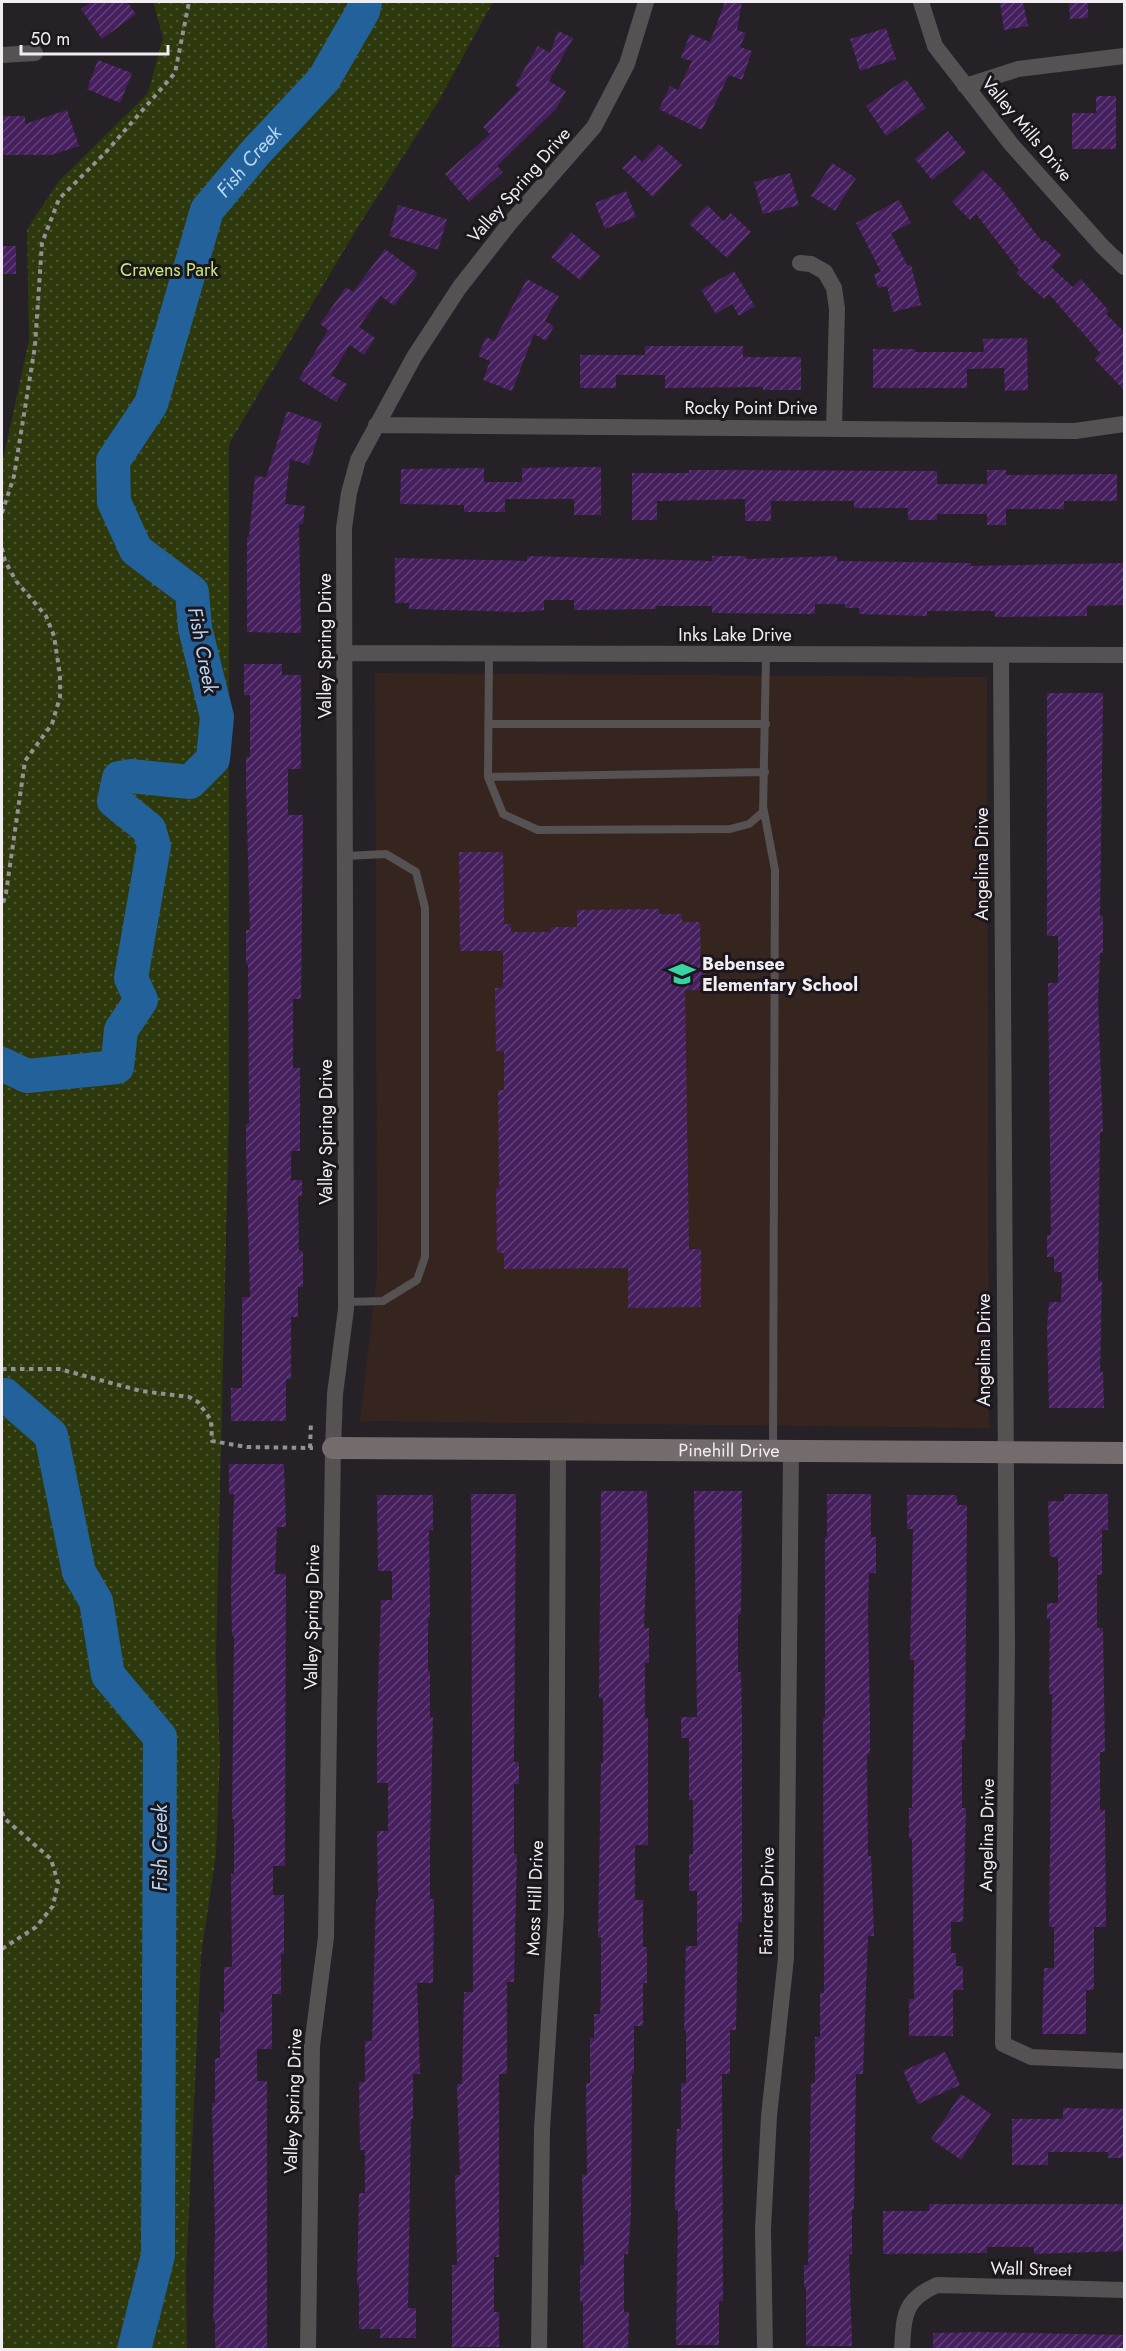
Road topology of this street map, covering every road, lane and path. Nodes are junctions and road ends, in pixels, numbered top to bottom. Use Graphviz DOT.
graph roads {
  1 [pos="189,2"];
  2 [pos="646,2"];
  3 [pos="921,2"];
  4 [pos="35,53"];
  5 [pos="2,55"];
  6 [pos="1125,56"];
  7 [pos="965,86"];
  8 [pos="800,263"];
  9 [pos="1125,267"];
  10 [pos="1125,424"];
  11 [pos="376,425"];
  12 [pos="834,429"];
  13 [pos="2,513"];
  14 [pos="2,548"];
  15 [pos="345,654"];
  16 [pos="489,654"];
  17 [pos="766,655"];
  18 [pos="1125,655"];
  19 [pos="1001,656"];
  20 [pos="490,724"];
  21 [pos="766,724"];
  22 [pos="765,772"];
  23 [pos="488,777"];
  24 [pos="763,806"];
  25 [pos="346,856"];
  26 [pos="2,907"];
  27 [pos="346,1302"];
  28 [pos="2,1369"];
  29 [pos="311,1422"];
  30 [pos="310,1448"];
  31 [pos="333,1448"];
  32 [pos="558,1448"];
  33 [pos="782,1451"];
  34 [pos="1005,1452"];
  35 [pos="1125,1453"];
  36 [pos="2,1812"];
  37 [pos="2,1949"];
  38 [pos="1125,2061"];
  39 [pos="1125,2290"];
  40 [pos="308,2349"];
  41 [pos="539,2349"];
  42 [pos="765,2349"];
  43 [pos="902,2349"];
  1 -- 13 [label="path"];
  2 -- 11 [label="street, Valley Spring Drive"];
  3 -- 7 [label="street, Valley Mills Drive"];
  4 -- 5 [label="street"];
  6 -- 7 [label="street"];
  7 -- 9 [label="street, Valley Mills Drive"];
  8 -- 12 [label="street"];
  10 -- 12 [label="street, Rocky Point Drive"];
  11 -- 12 [label="street, Rocky Point Drive"];
  11 -- 15 [label="street, Valley Spring Drive"];
  14 -- 26 [label="path"];
  15 -- 16 [label="street, Inks Lake Drive"];
  15 -- 25 [label="street, Valley Spring Drive"];
  16 -- 17 [label="street, Inks Lake Drive"];
  16 -- 20 [label="lane"];
  17 -- 19 [label="street, Inks Lake Drive"];
  17 -- 21 [label="lane"];
  18 -- 19 [label="street, Inks Lake Drive"];
  19 -- 34 [label="street, Angelina Drive"];
  20 -- 21 [label="lane"];
  20 -- 23 [label="lane"];
  21 -- 22 [label="lane"];
  22 -- 23 [label="lane"];
  22 -- 24 [label="lane"];
  23 -- 24 [label="lane"];
  24 -- 33 [label="lane"];
  25 -- 27 [label="street, Valley Spring Drive"];
  25 -- 27 [label="lane"];
  27 -- 31 [label="street, Valley Spring Drive"];
  28 -- 30 [label="path"];
  29 -- 30 [label="path"];
  30 -- 31 [label="path"];
  31 -- 32 [label="street, Pinehill Drive"];
  31 -- 40 [label="street, Valley Spring Drive"];
  32 -- 33 [label="street, Pinehill Drive"];
  32 -- 41 [label="street, Moss Hill Drive"];
  33 -- 34 [label="street, Pinehill Drive"];
  33 -- 42 [label="street, Faircrest Drive"];
  34 -- 35 [label="street, Pinehill Drive"];
  34 -- 38 [label="street, Angelina Drive"];
  36 -- 37 [label="path"];
  39 -- 43 [label="street, Wall Street"];
}
